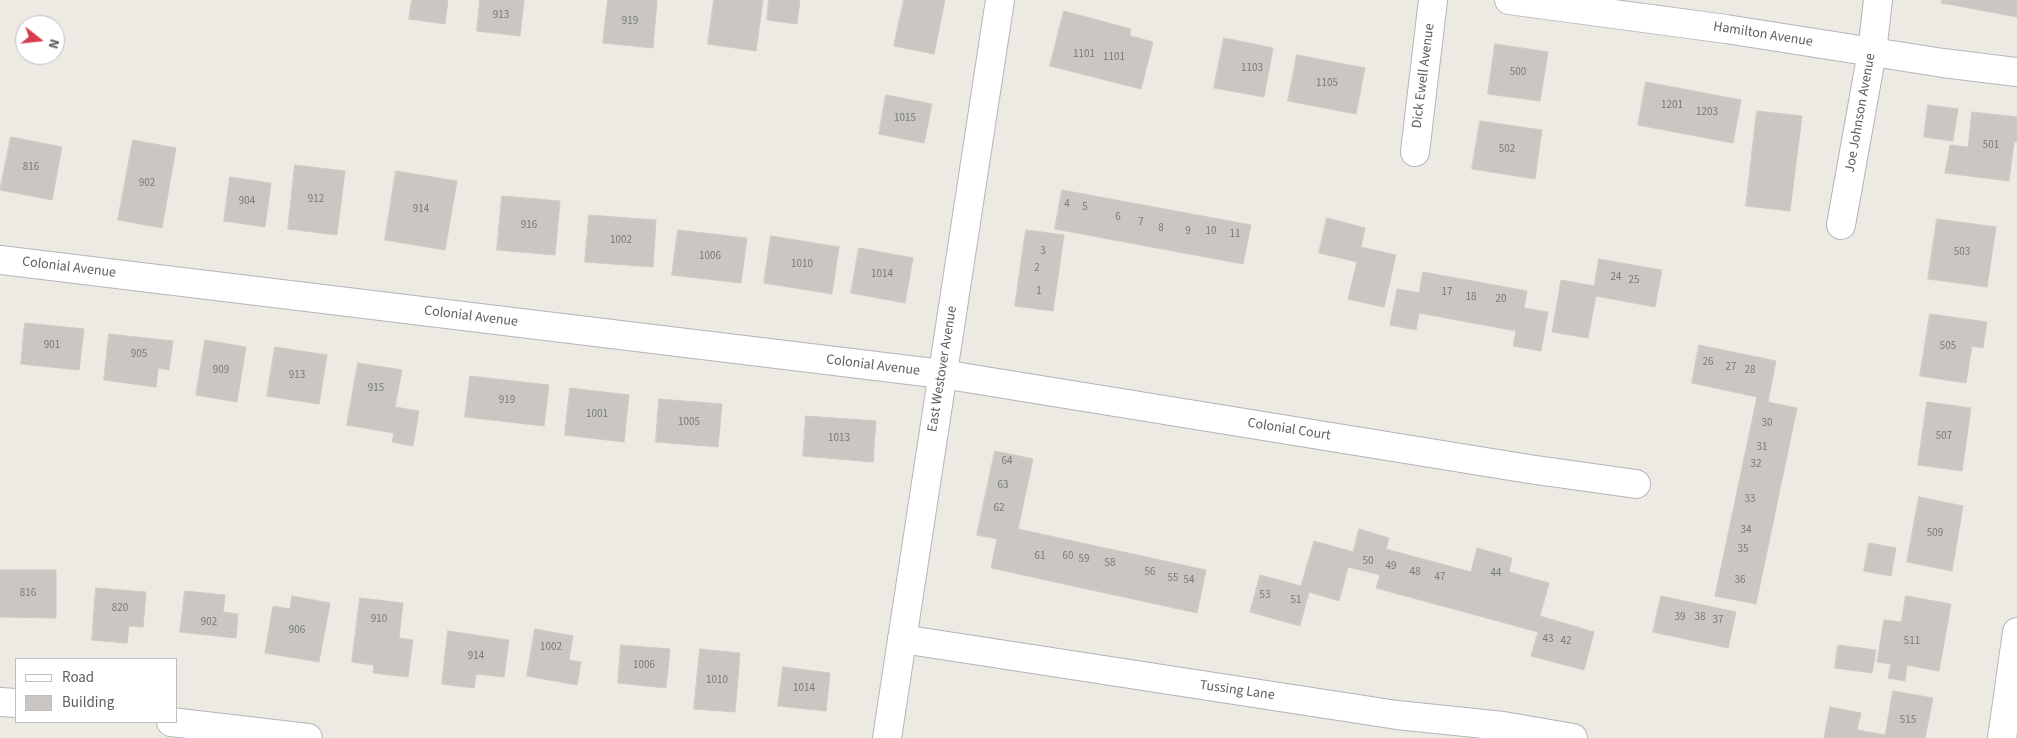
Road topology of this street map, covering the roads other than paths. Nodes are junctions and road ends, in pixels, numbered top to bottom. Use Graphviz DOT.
graph roads {
  1 [pos="1000,0"];
  2 [pos="1433,0"];
  3 [pos="1509,0"];
  4 [pos="1878,0"];
  5 [pos="1872,52"];
  6 [pos="2017,72"];
  7 [pos="1415,152"];
  8 [pos="1841,225"];
  9 [pos="0,260"];
  10 [pos="942,374"];
  11 [pos="1636,484"];
  12 [pos="2017,632"];
  13 [pos="902,639"];
  14 [pos="0,702"];
  15 [pos="15,704"];
  16 [pos="178,723"];
  17 [pos="308,738"];
  18 [pos="887,738"];
  19 [pos="1573,738"];
  20 [pos="2002,738"];
  1 -- 10 [label="street, East Westover Avenue"];
  2 -- 7 [label="street, Dick Ewell Avenue"];
  3 -- 5 [label="street, Hamilton Avenue"];
  4 -- 5 [label="street, Joe Johnson Avenue"];
  5 -- 6 [label="street, Hamilton Avenue"];
  5 -- 8 [label="street, Joe Johnson Avenue"];
  9 -- 10 [label="street, Colonial Avenue"];
  10 -- 11 [label="street, Colonial Court"];
  10 -- 13 [label="street, East Westover Avenue"];
  12 -- 20 [label="street"];
  13 -- 18 [label="street, East Westover Avenue"];
  13 -- 19 [label="street, Tussing Lane"];
  14 -- 15 [label="street"];
  16 -- 17 [label="street"];
}
